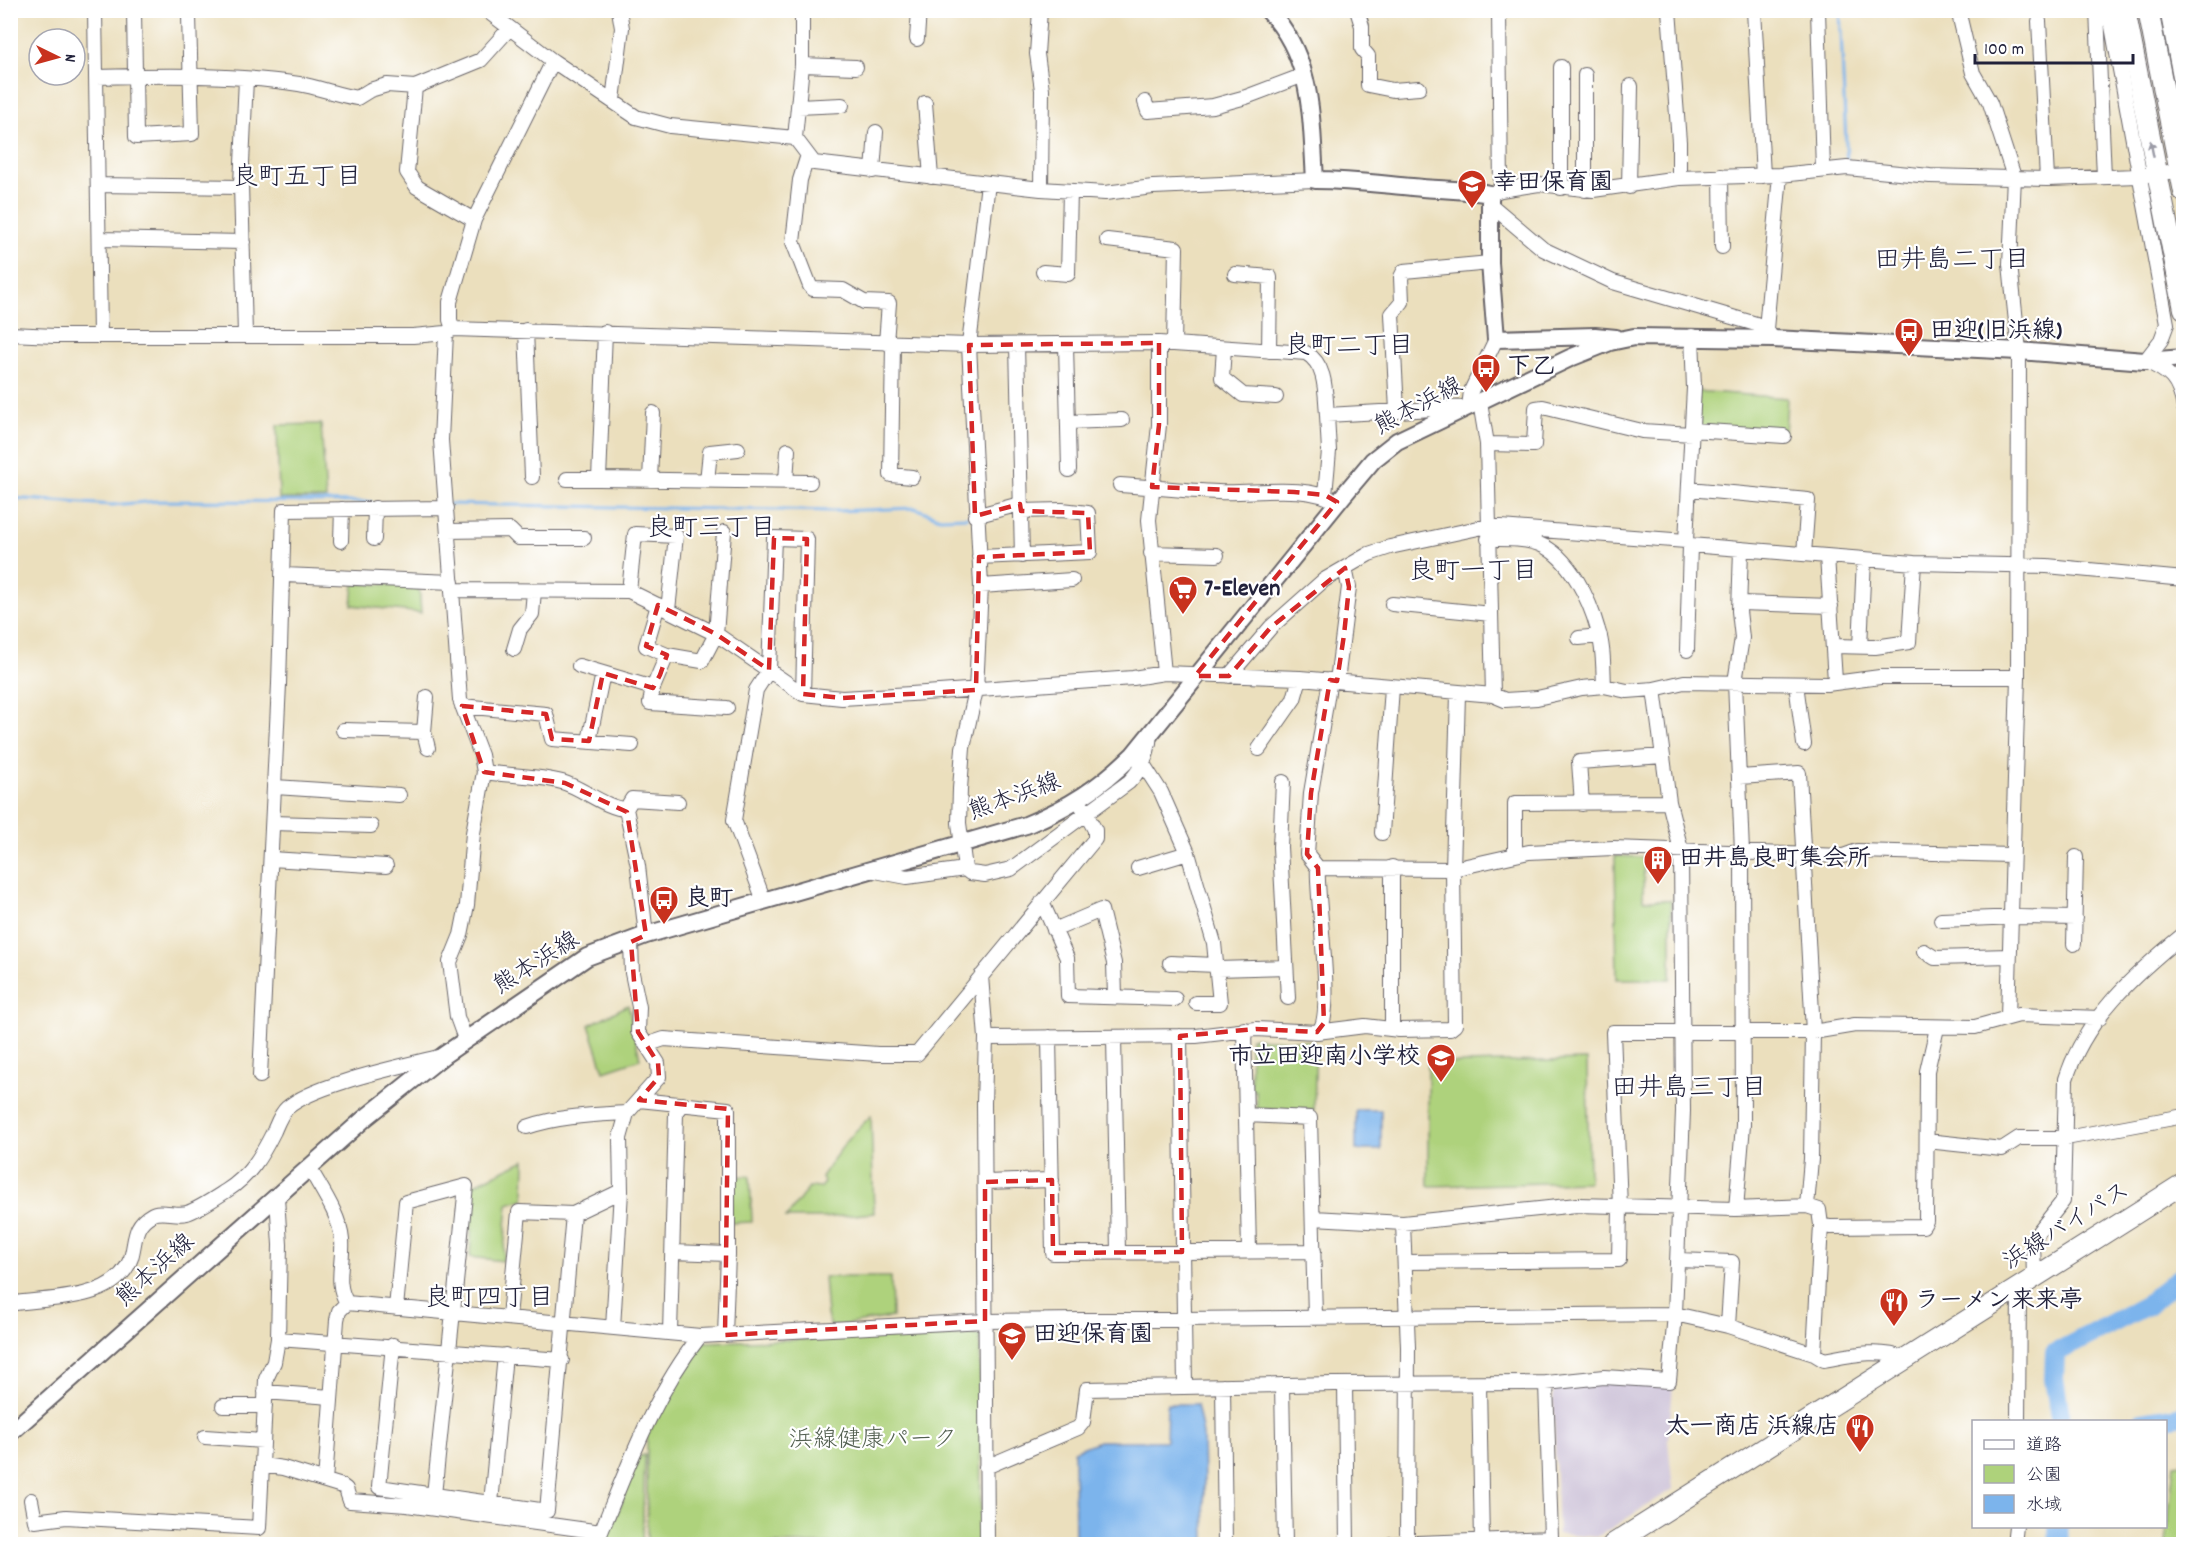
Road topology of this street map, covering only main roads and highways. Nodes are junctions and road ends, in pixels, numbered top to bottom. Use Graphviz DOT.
graph roads {
  1 [pos="1268,10"];
  2 [pos="2125,10"];
  3 [pos="2148,10"];
  4 [pos="2181,170"];
  5 [pos="2184,192"];
  6 [pos="2184,309"];
  7 [pos="1623,339"];
  8 [pos="2184,358"];
  9 [pos="2184,1184"];
  10 [pos="10,1433"];
  11 [pos="1614,1544"];
  1 -- 7 [label="main road"];
  6 -- 2 [label="highway, one-way"];
  3 -- 4 [label="highway"];
  4 -- 5 [label="highway"];
  7 -- 8 [label="main road, 熊本浜線"];
  7 -- 10 [label="main road, 熊本浜線"];
  9 -- 11 [label="highway, 浜線バイパス"];
}
